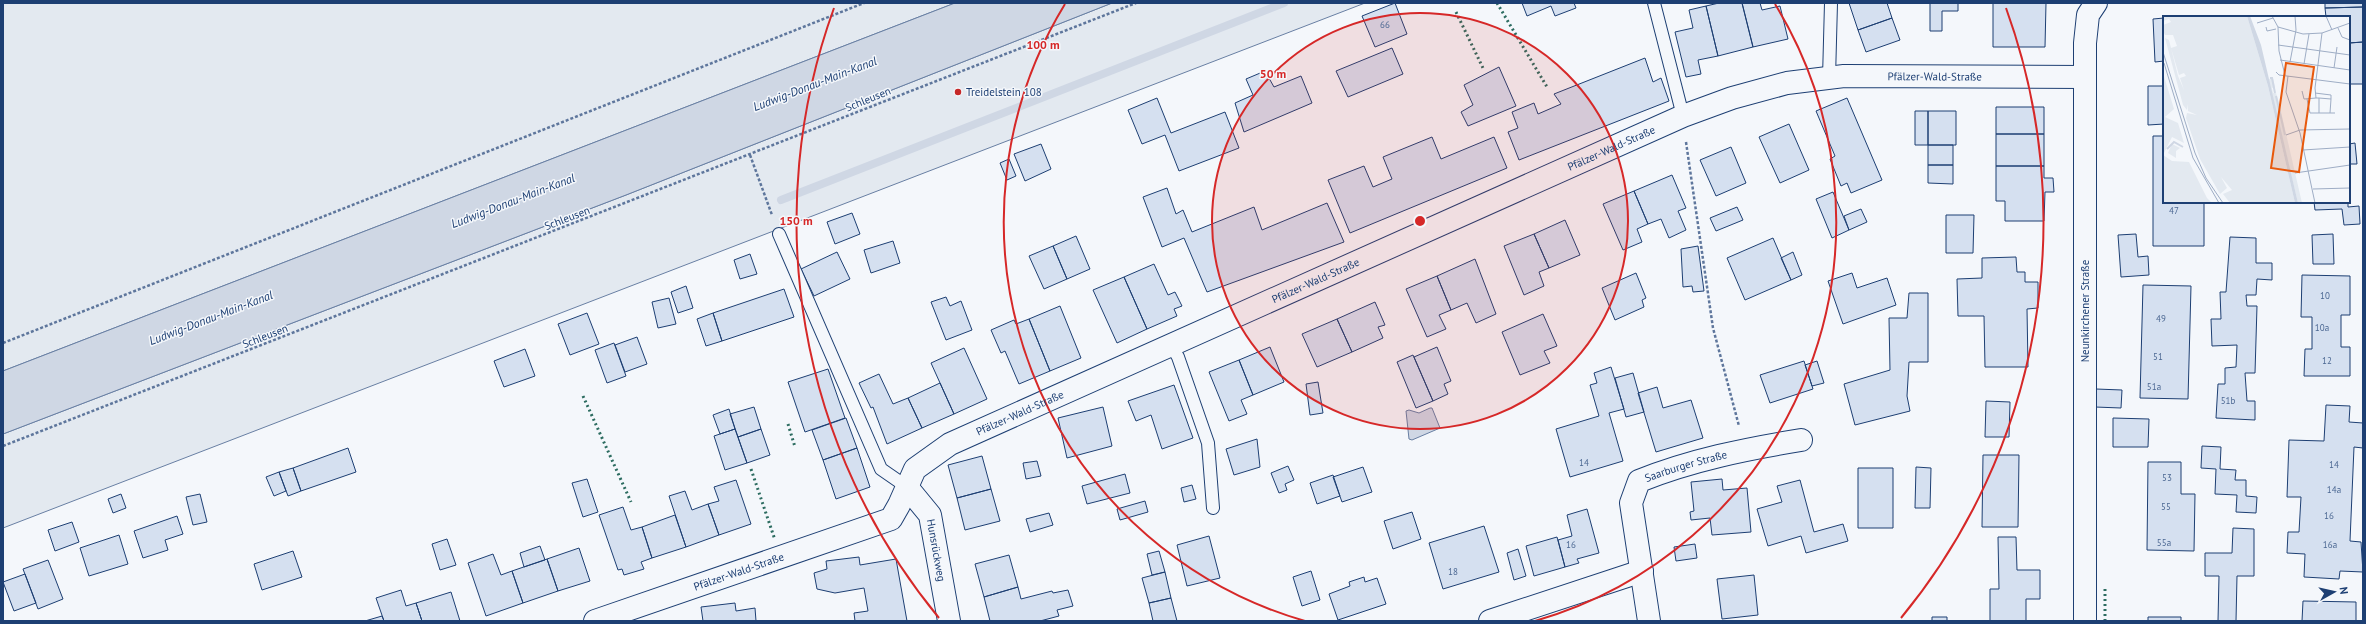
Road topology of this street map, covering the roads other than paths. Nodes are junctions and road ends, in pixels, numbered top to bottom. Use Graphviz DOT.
graph roads {
  1 [pos="1654,3"];
  2 [pos="1831,3"];
  3 [pos="2090,7"];
  4 [pos="2086,77"];
  5 [pos="1829,78"];
  6 [pos="1682,116"];
  7 [pos="779,234"];
  8 [pos="1171,345"];
  9 [pos="1801,440"];
  10 [pos="906,487"];
  11 [pos="1213,508"];
  12 [pos="1642,571"];
  13 [pos="596,621"];
  14 [pos="949,621"];
  15 [pos="1490,621"];
  16 [pos="1649,621"];
  17 [pos="2085,621"];
  1 -- 6 [label="lane"];
  2 -- 5 [label="lane"];
  3 -- 4 [label="street, Neunkirchener Straße"];
  4 -- 5 [label="street, Pfälzer-Wald-Straße"];
  4 -- 17 [label="street, Neunkirchener Straße"];
  5 -- 6 [label="street, Pfälzer-Wald-Straße"];
  6 -- 8 [label="street, Pfälzer-Wald-Straße"];
  7 -- 10 [label="lane"];
  8 -- 10 [label="street, Pfälzer-Wald-Straße"];
  8 -- 11 [label="lane"];
  9 -- 12 [label="street, Saarburger Straße"];
  10 -- 13 [label="street, Pfälzer-Wald-Straße"];
  10 -- 14 [label="street, Hunsrückweg"];
  12 -- 15 [label="street"];
  12 -- 16 [label="street, Saarburger Straße"];
}
